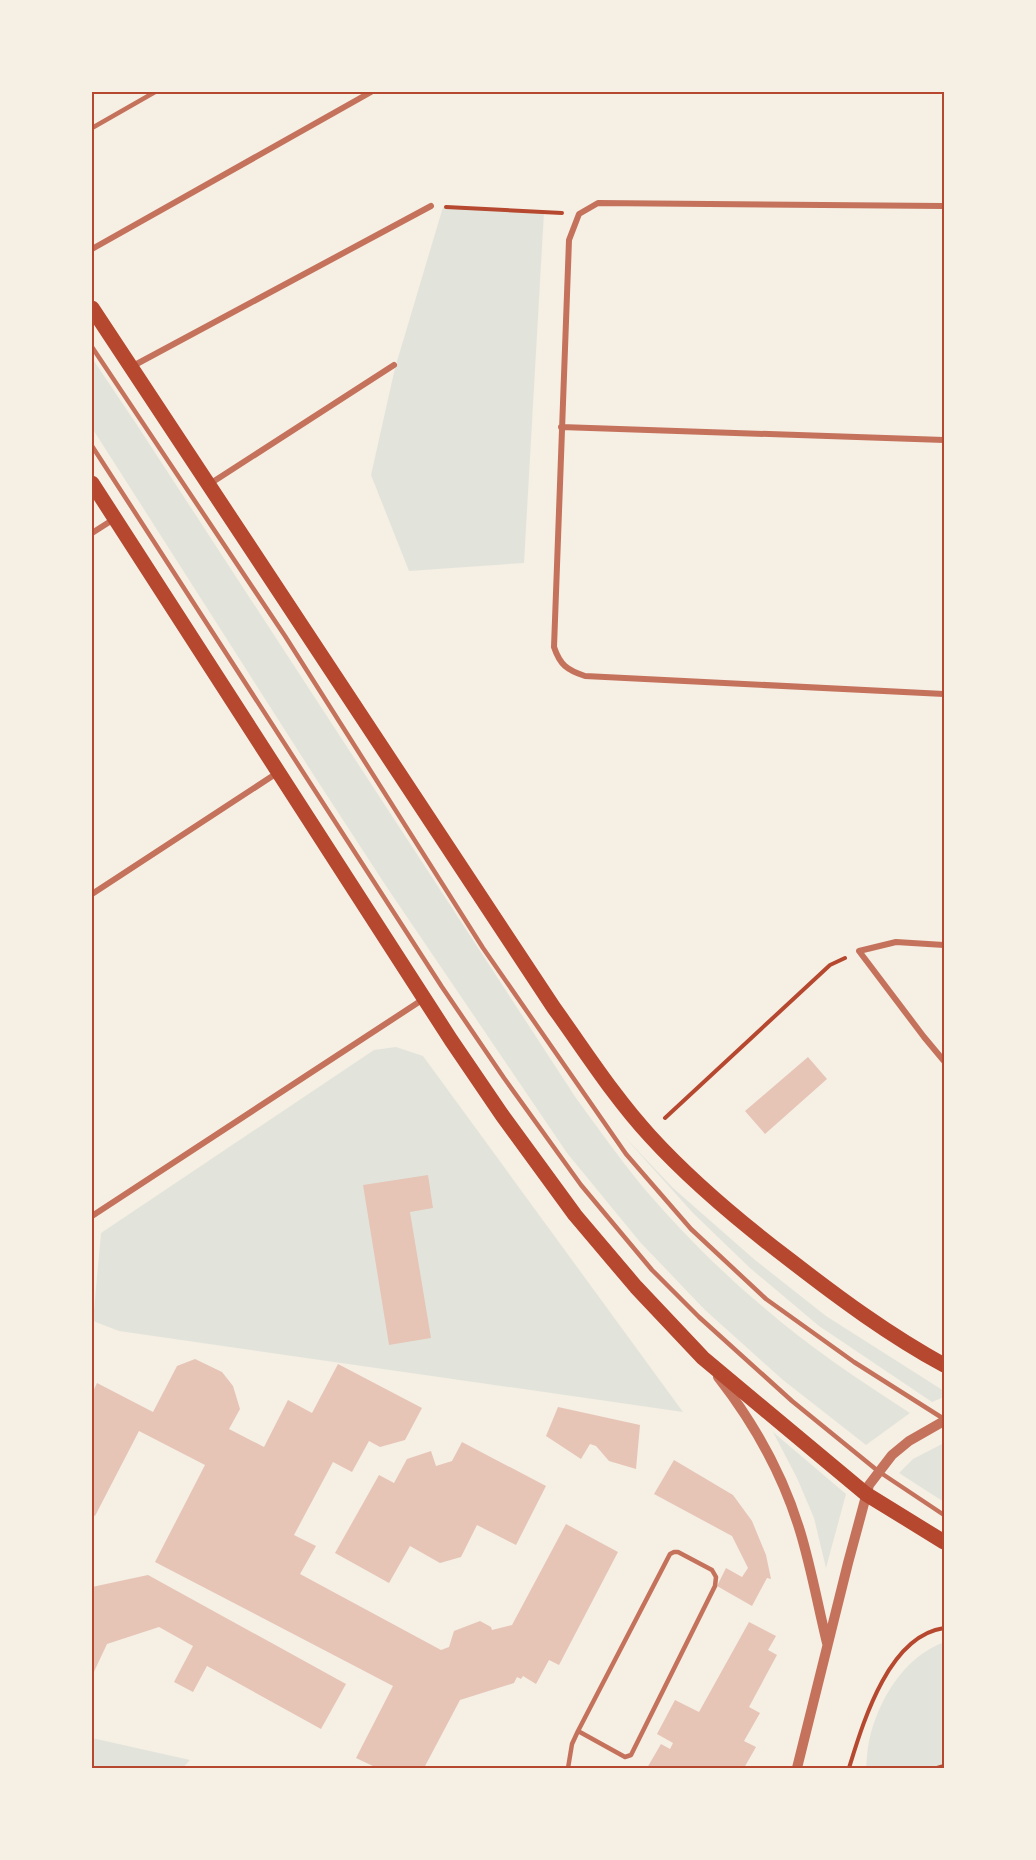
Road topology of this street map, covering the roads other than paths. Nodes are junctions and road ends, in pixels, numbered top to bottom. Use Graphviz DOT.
graph roads {
  1 [pos="155,92"];
  2 [pos="371,92"];
  3 [pos="92,128"];
  4 [pos="431,206"];
  5 [pos="945,206"];
  6 [pos="92,249"];
  7 [pos="92,308"];
  8 [pos="92,346"];
  9 [pos="394,364"];
  10 [pos="130,367"];
  11 [pos="561,427"];
  12 [pos="945,440"];
  13 [pos="92,446"];
  14 [pos="92,483"];
  15 [pos="208,485"];
  16 [pos="115,519"];
  17 [pos="92,533"];
  18 [pos="945,694"];
  19 [pos="278,772"];
  20 [pos="92,894"];
  21 [pos="945,945"];
  22 [pos="424,998"];
  23 [pos="945,1061"];
  24 [pos="92,1216"];
  25 [pos="703,1358"];
  26 [pos="945,1365"];
  27 [pos="945,1420"];
  28 [pos="878,1471"];
  29 [pos="866,1494"];
  30 [pos="945,1515"];
  31 [pos="945,1542"];
  32 [pos="828,1645"];
  33 [pos="578,1731"];
  34 [pos="568,1768"];
  35 [pos="797,1768"];
  1 -- 3 [label="lane"];
  2 -- 6 [label="street"];
  4 -- 10 [label="street"];
  5 -- 11 [label="street"];
  7 -- 10 [label="main road"];
  8 -- 27 [label="lane"];
  9 -- 15 [label="street"];
  10 -- 15 [label="main road"];
  11 -- 12 [label="street"];
  11 -- 18 [label="street"];
  13 -- 28 [label="lane"];
  14 -- 16 [label="main road"];
  15 -- 26 [label="main road"];
  16 -- 17 [label="street"];
  16 -- 19 [label="main road"];
  19 -- 20 [label="street"];
  19 -- 22 [label="main road"];
  21 -- 23 [label="street"];
  22 -- 24 [label="street"];
  22 -- 25 [label="main road"];
  25 -- 29 [label="main road"];
  25 -- 32 [label="street"];
  27 -- 28 [label="street"];
  28 -- 29 [label="street"];
  28 -- 30 [label="lane"];
  29 -- 31 [label="main road"];
  29 -- 32 [label="street"];
  32 -- 35 [label="street"];
  33 -- 33 [label="lane"];
  33 -- 34 [label="lane"];
}
